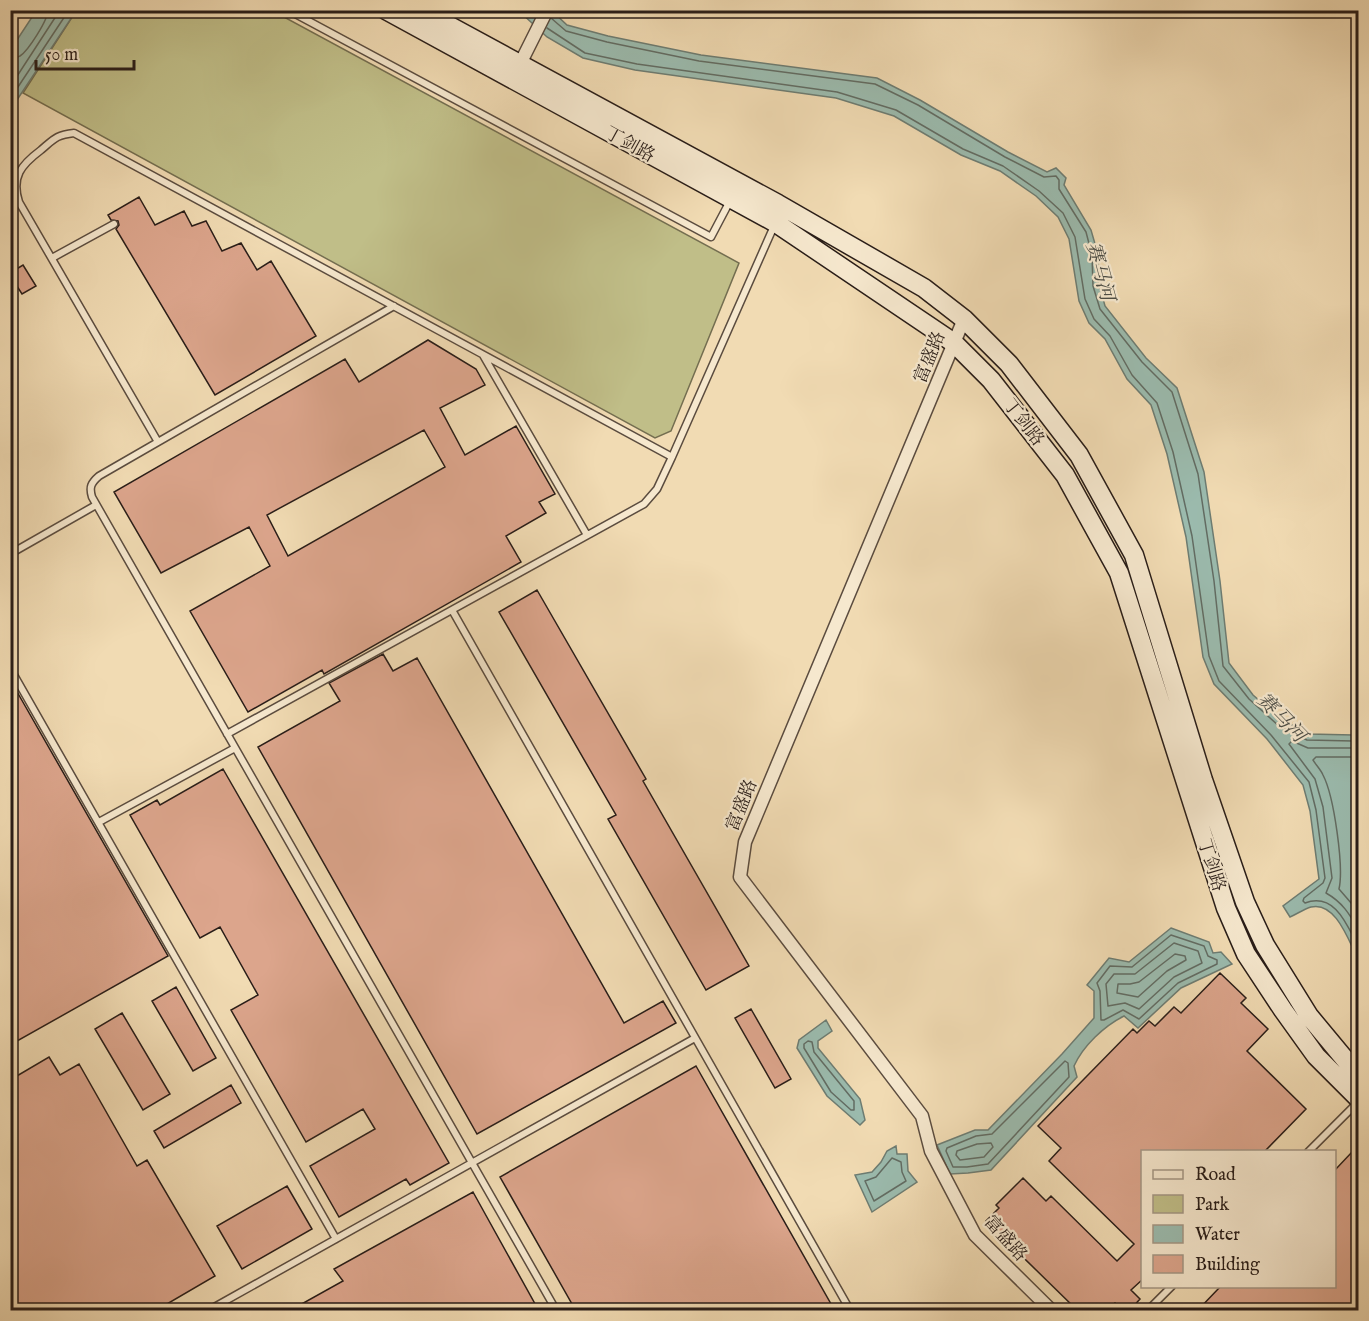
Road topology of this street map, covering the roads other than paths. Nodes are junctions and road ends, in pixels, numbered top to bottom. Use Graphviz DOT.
graph roads {
  1 [pos="288,10"];
  2 [pos="386,10"];
  3 [pos="420,10"];
  4 [pos="547,10"];
  5 [pos="516,73"];
  6 [pos="731,199"];
  7 [pos="776,223"];
  8 [pos="114,224"];
  9 [pos="52,258"];
  10 [pos="394,306"];
  11 [pos="964,319"];
  12 [pos="954,344"];
  13 [pos="482,354"];
  14 [pos="158,442"];
  15 [pos="672,457"];
  16 [pos="96,505"];
  17 [pos="587,536"];
  18 [pos="10,554"];
  19 [pos="452,610"];
  20 [pos="10,668"];
  21 [pos="227,734"];
  22 [pos="235,748"];
  23 [pos="99,822"];
  24 [pos="694,1038"];
  25 [pos="1359,1075"];
  26 [pos="1359,1100"];
  27 [pos="1310,1150"];
  28 [pos="472,1163"];
  29 [pos="336,1239"];
  30 [pos="1171,1288"];
  31 [pos="209,1311"];
  32 [pos="556,1311"];
  33 [pos="850,1311"];
  34 [pos="1051,1311"];
  35 [pos="1148,1311"];
  1 -- 6 [label="lane"];
  2 -- 5 [label="main road, 丁剑路"];
  3 -- 5 [label="main road, 丁剑路"];
  4 -- 5 [label="street"];
  5 -- 6 [label="main road, 丁剑路"];
  5 -- 11 [label="main road, 丁剑路"];
  6 -- 7 [label="main road, 丁剑路"];
  7 -- 12 [label="main road, 丁剑路"];
  7 -- 15 [label="lane"];
  8 -- 9 [label="lane"];
  9 -- 10 [label="lane"];
  9 -- 14 [label="lane"];
  10 -- 13 [label="lane"];
  10 -- 14 [label="lane"];
  11 -- 12 [label="street, 富盛路"];
  11 -- 25 [label="main road, 丁剑路"];
  12 -- 26 [label="main road, 丁剑路"];
  12 -- 34 [label="street, 富盛路"];
  13 -- 15 [label="lane"];
  13 -- 17 [label="lane"];
  14 -- 16 [label="lane"];
  15 -- 17 [label="lane"];
  16 -- 18 [label="lane"];
  16 -- 21 [label="lane"];
  17 -- 19 [label="lane"];
  19 -- 21 [label="lane"];
  19 -- 24 [label="lane"];
  20 -- 23 [label="lane"];
  21 -- 22 [label="lane"];
  22 -- 23 [label="lane"];
  22 -- 28 [label="lane"];
  23 -- 29 [label="lane"];
  24 -- 28 [label="lane"];
  24 -- 33 [label="lane"];
  26 -- 27 [label="lane"];
  28 -- 29 [label="lane"];
  28 -- 32 [label="lane"];
  29 -- 31 [label="lane"];
  30 -- 35 [label="lane"];
}
